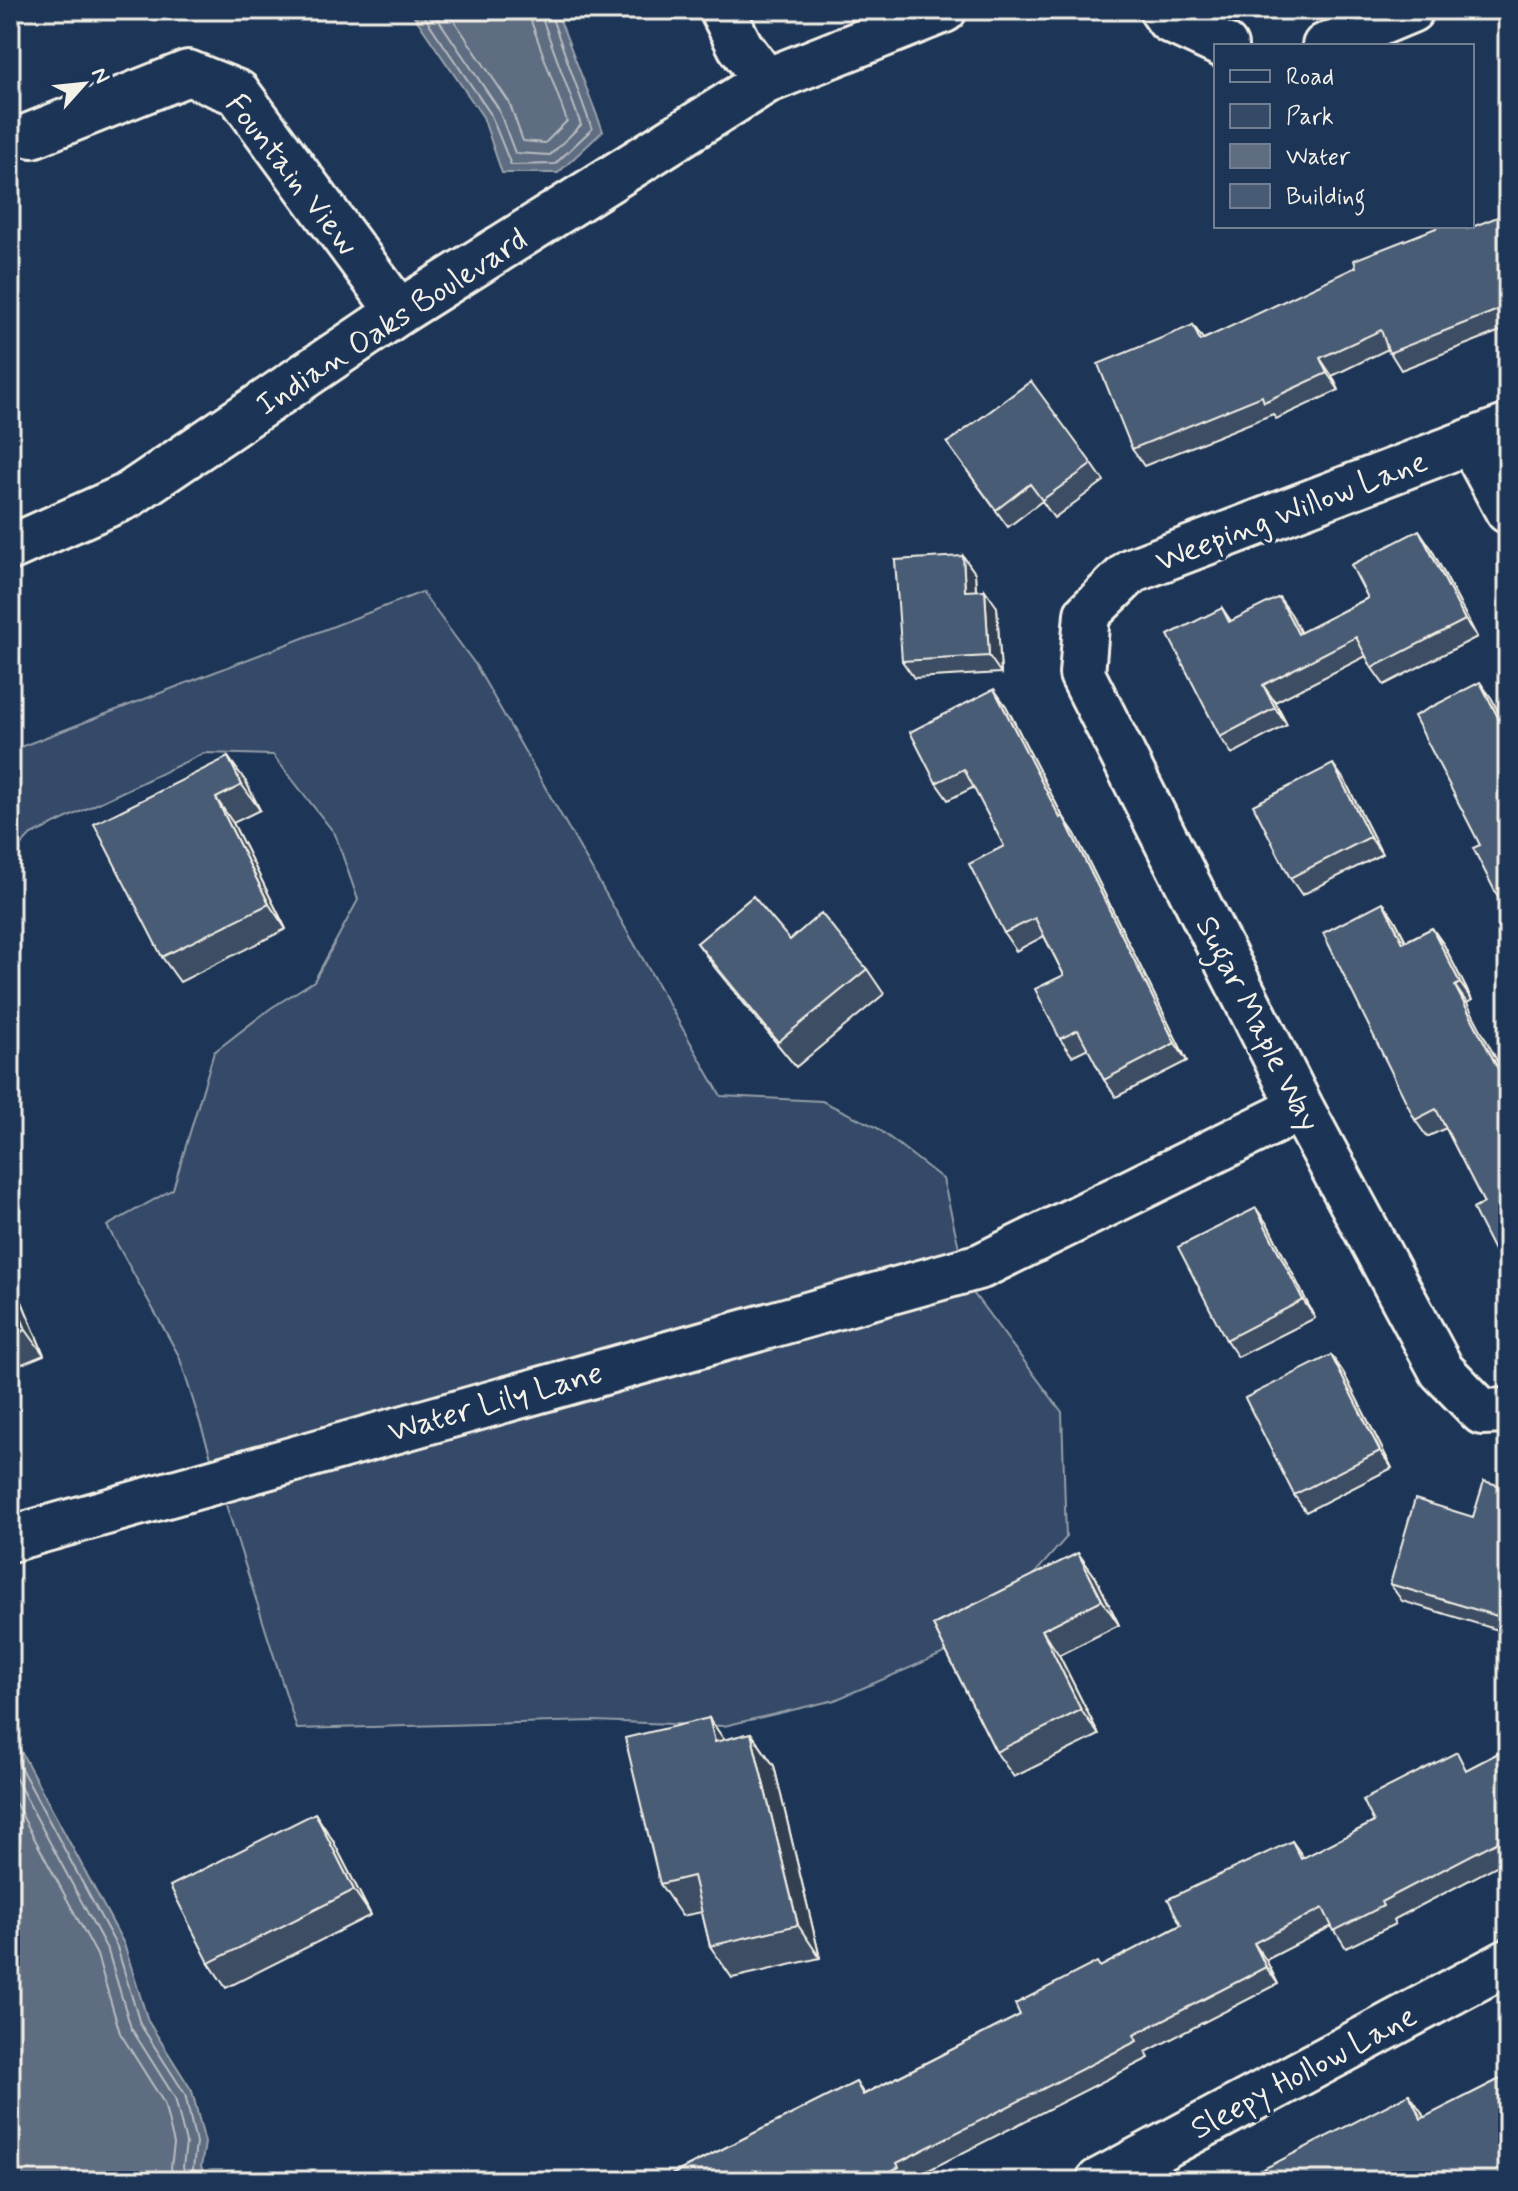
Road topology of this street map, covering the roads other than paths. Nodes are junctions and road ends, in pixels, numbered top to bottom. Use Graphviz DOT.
graph roads {
  1 [pos="722,10"];
  2 [pos="944,10"];
  3 [pos="1162,10"];
  4 [pos="1411,10"];
  5 [pos="1221,44"];
  6 [pos="1330,44"];
  7 [pos="766,81"];
  8 [pos="32,135"];
  9 [pos="399,312"];
  10 [pos="1489,434"];
  11 [pos="1508,511"];
  12 [pos="10,548"];
  13 [pos="1087,614"];
  14 [pos="1301,1108"];
  15 [pos="1495,1412"];
  16 [pos="10,1539"];
  17 [pos="1508,1962"];
  18 [pos="1099,2181"];
  1 -- 7 [label="street"];
  2 -- 7 [label="street, Indian Oaks Boulevard"];
  3 -- 5 [label="street"];
  4 -- 6 [label="street"];
  7 -- 9 [label="street, Indian Oaks Boulevard"];
  8 -- 9 [label="street, Fountain View"];
  9 -- 12 [label="street, Indian Oaks Boulevard"];
  10 -- 11 [label="street"];
  10 -- 13 [label="street, Weeping Willow Lane"];
  13 -- 14 [label="street, Sugar Maple Way"];
  14 -- 15 [label="street, Sugar Maple Way"];
  14 -- 16 [label="street, Water Lily Lane"];
  17 -- 18 [label="street, Sleepy Hollow Lane"];
}
